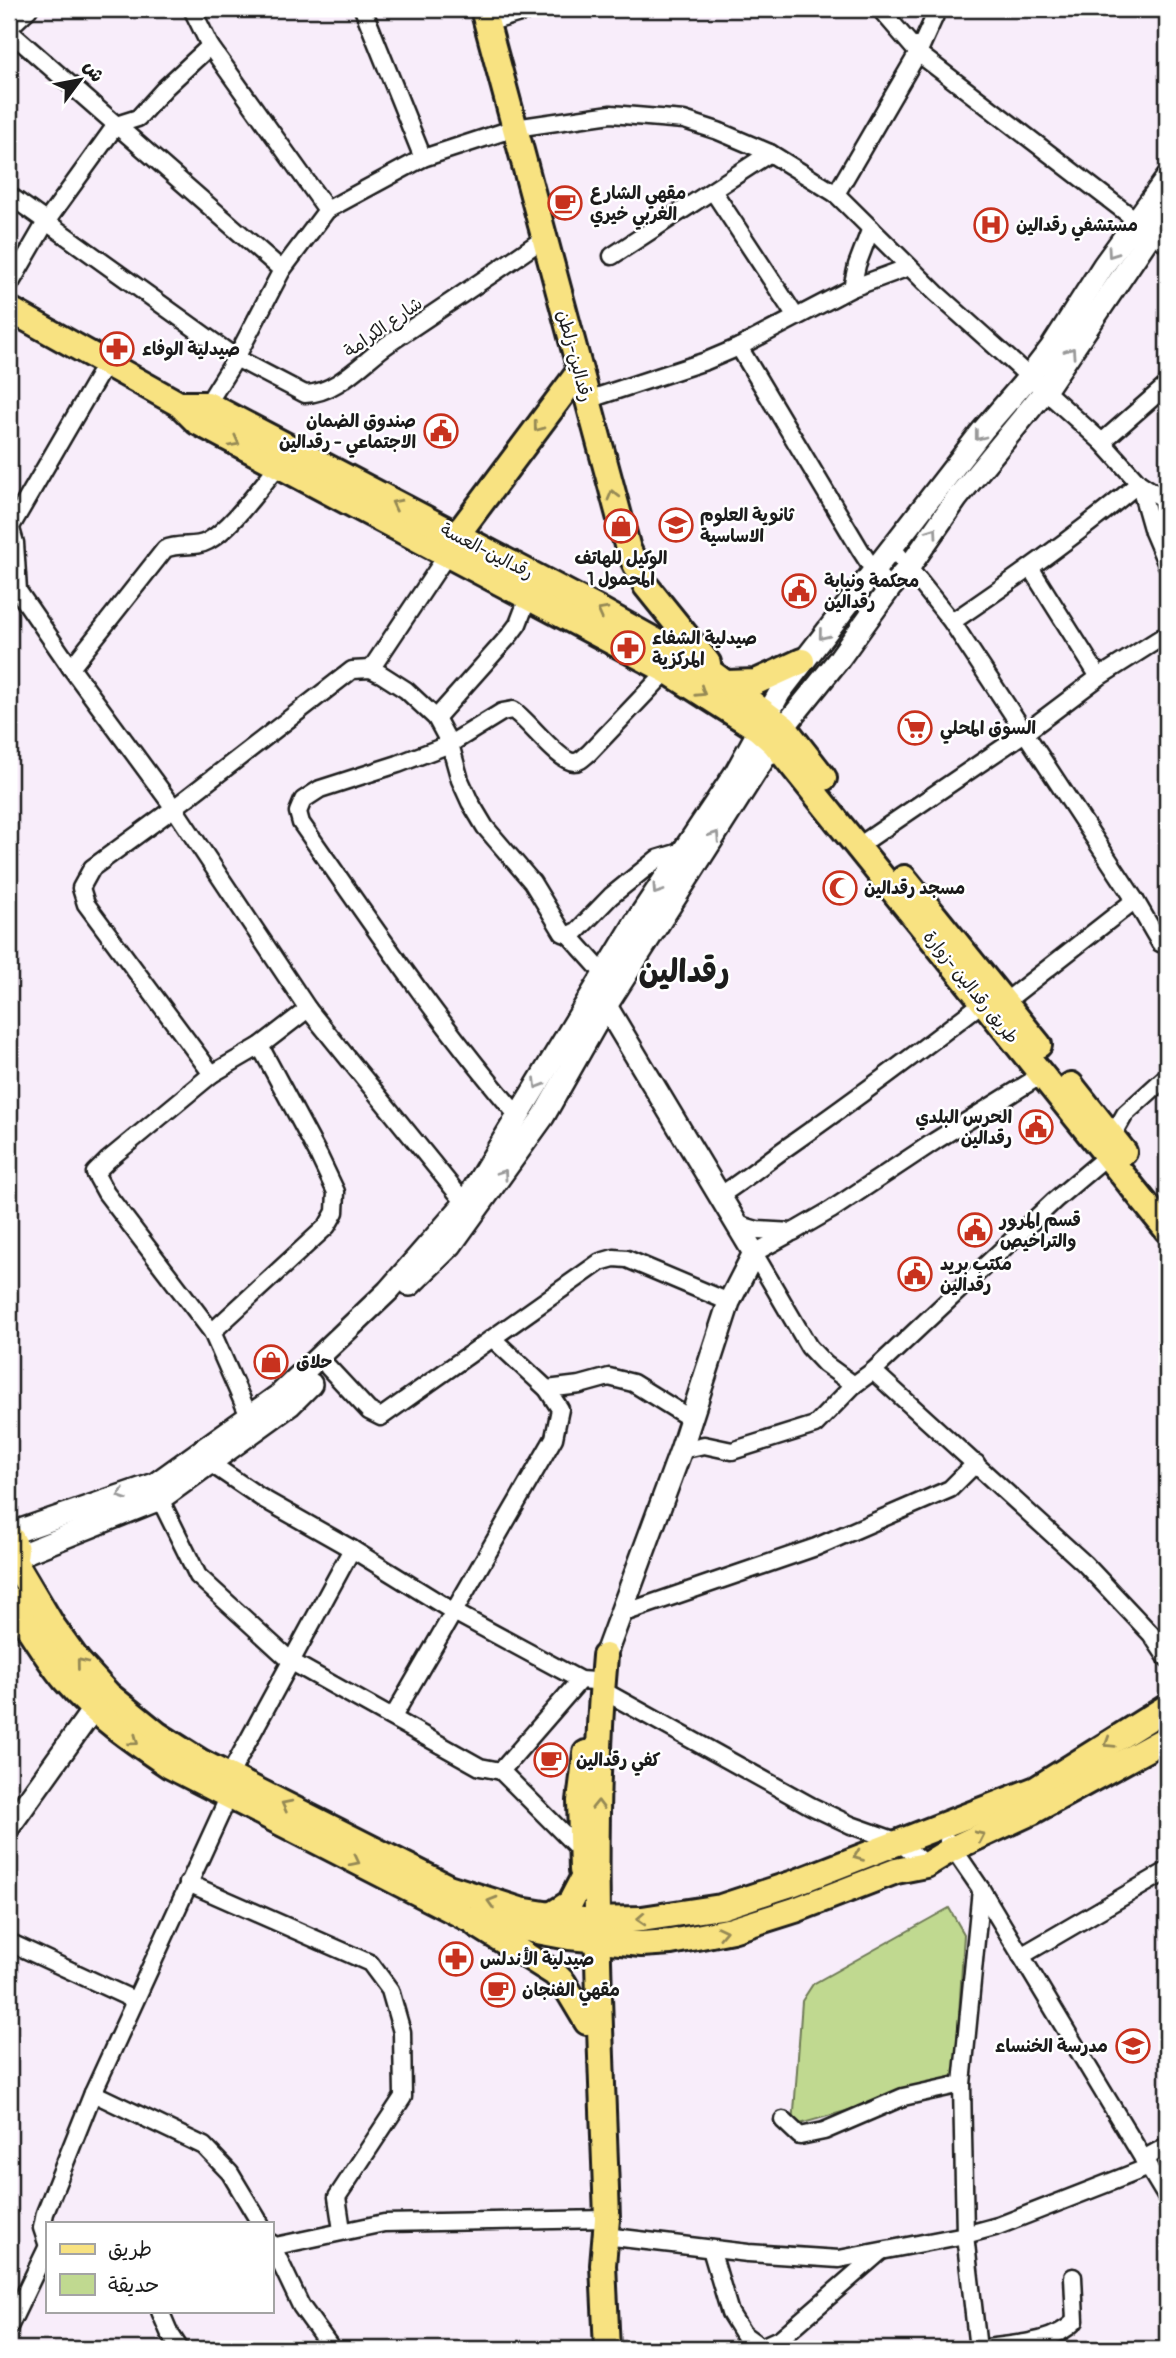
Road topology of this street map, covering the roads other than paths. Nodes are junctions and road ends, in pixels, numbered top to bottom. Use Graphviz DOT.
graph roads {
  1 [pos="29,9"];
  2 [pos="192,9"];
  3 [pos="363,9"];
  4 [pos="533,9"];
  5 [pos="880,9"];
  6 [pos="895,9"];
  7 [pos="938,9"];
  8 [pos="485,16"];
  9 [pos="894,27"];
  10 [pos="9,29"];
  11 [pos="210,46"];
  12 [pos="918,53"];
  13 [pos="116,125"];
  14 [pos="514,128"];
  15 [pos="770,153"];
  16 [pos="423,158"];
  17 [pos="1167,178"];
  18 [pos="713,191"];
  19 [pos="836,194"];
  20 [pos="9,195"];
  21 [pos="327,210"];
  22 [pos="1167,210"];
  23 [pos="46,222"];
  24 [pos="871,228"];
  25 [pos="1152,232"];
  26 [pos="543,239"];
  27 [pos="612,256"];
  28 [pos="909,267"];
  29 [pos="282,270"];
  30 [pos="9,286"];
  31 [pos="852,288"];
  32 [pos="9,309"];
  33 [pos="796,317"];
  34 [pos="739,347"];
  35 [pos="236,358"];
  36 [pos="106,363"];
  37 [pos="579,372"];
  38 [pos="1028,378"];
  39 [pos="1167,385"];
  40 [pos="1044,392"];
  41 [pos="587,400"];
  42 [pos="202,413"];
  43 [pos="1102,442"];
  44 [pos="279,465"];
  45 [pos="1139,483"];
  46 [pos="1167,501"];
  47 [pos="10,530"];
  48 [pos="452,545"];
  49 [pos="892,547"];
  50 [pos="476,558"];
  51 [pos="1167,565"];
  52 [pos="909,567"];
  53 [pos="1031,569"];
  54 [pos="874,571"];
  55 [pos="890,588"];
  56 [pos="14,589"];
  57 [pos="528,598"];
  58 [pos="952,622"];
  59 [pos="1167,634"];
  60 [pos="802,661"];
  61 [pos="71,668"];
  62 [pos="371,669"];
  63 [pos="667,671"];
  64 [pos="1099,677"];
  65 [pos="723,680"];
  66 [pos="436,718"];
  67 [pos="771,728"];
  68 [pos="1026,732"];
  69 [pos="450,744"];
  70 [pos="174,808"];
  71 [pos="864,842"];
  72 [pos="683,851"];
  73 [pos="1135,900"];
  74 [pos="569,935"];
  75 [pos="1165,947"];
  76 [pos="604,974"];
  77 [pos="994,1003"];
  78 [pos="606,1006"];
  79 [pos="308,1009"];
  80 [pos="260,1046"];
  81 [pos="1043,1073"];
  82 [pos="212,1074"];
  83 [pos="1167,1076"];
  84 [pos="518,1116"];
  85 [pos="1110,1147"];
  86 [pos="719,1196"];
  87 [pos="1167,1204"];
  88 [pos="471,1207"];
  89 [pos="737,1224"];
  90 [pos="1167,1230"];
  91 [pos="793,1232"];
  92 [pos="754,1253"];
  93 [pos="729,1303"];
  94 [pos="212,1332"];
  95 [pos="493,1339"];
  96 [pos="328,1367"];
  97 [pos="873,1371"];
  98 [pos="854,1385"];
  99 [pos="547,1389"];
  100 [pos="249,1416"];
  101 [pos="691,1419"];
  102 [pos="233,1437"];
  103 [pos="681,1450"];
  104 [pos="210,1463"];
  105 [pos="975,1463"];
  106 [pos="160,1499"];
  107 [pos="352,1549"];
  108 [pos="11,1551"];
  109 [pos="454,1612"];
  110 [pos="13,1614"];
  111 [pos="621,1614"];
  112 [pos="606,1656"];
  113 [pos="1167,1658"];
  114 [pos="292,1662"];
  115 [pos="592,1684"];
  116 [pos="101,1702"];
  117 [pos="1167,1707"];
  118 [pos="393,1717"];
  119 [pos="1167,1738"];
  120 [pos="501,1771"];
  121 [pos="229,1787"];
  122 [pos="9,1827"];
  123 [pos="940,1827"];
  124 [pos="899,1842"];
  125 [pos="952,1849"];
  126 [pos="581,1851"];
  127 [pos="926,1865"];
  128 [pos="1167,1871"];
  129 [pos="582,1880"];
  130 [pos="188,1883"];
  131 [pos="981,1889"];
  132 [pos="551,1915"];
  133 [pos="467,1918"];
  134 [pos="590,1930"];
  135 [pos="9,1942"];
  136 [pos="1021,1956"];
  137 [pos="134,2000"];
  138 [pos="587,2022"];
  139 [pos="962,2084"];
  140 [pos="93,2093"];
  141 [pos="783,2120"];
  142 [pos="1167,2146"];
  143 [pos="1146,2163"];
  144 [pos="1167,2198"];
  145 [pos="259,2222"];
  146 [pos="601,2224"];
  147 [pos="342,2230"];
  148 [pos="965,2235"];
  149 [pos="46,2242"];
  150 [pos="273,2245"];
  151 [pos="46,2247"];
  152 [pos="273,2247"];
  153 [pos="711,2249"];
  154 [pos="881,2251"];
  155 [pos="1073,2277"];
  156 [pos="160,2312"];
  157 [pos="9,2327"];
  158 [pos="180,2349"];
  159 [pos="332,2349"];
  160 [pos="607,2349"];
  161 [pos="978,2349"];
  1 -- 10 [label="street"];
  2 -- 11 [label="street"];
  3 -- 16 [label="street"];
  4 -- 8 [label="street"];
  5 -- 9 [label="street"];
  6 -- 9 [label="street"];
  7 -- 12 [label="street"];
  8 -- 14 [label="main road, رقدالين-زلطن"];
  9 -- 12 [label="street"];
  10 -- 13 [label="street"];
  11 -- 13 [label="street"];
  11 -- 21 [label="street"];
  12 -- 19 [label="street"];
  12 -- 25 [label="street"];
  13 -- 23 [label="street"];
  13 -- 29 [label="street"];
  14 -- 15 [label="street"];
  14 -- 16 [label="street"];
  14 -- 26 [label="main road, رقدالين-زلطن"];
  15 -- 18 [label="street"];
  15 -- 19 [label="street"];
  16 -- 21 [label="street"];
  17 -- 25 [label="street"];
  18 -- 27 [label="street"];
  18 -- 33 [label="street"];
  19 -- 24 [label="street"];
  20 -- 23 [label="street"];
  21 -- 29 [label="street"];
  22 -- 25 [label="street"];
  23 -- 30 [label="street"];
  23 -- 35 [label="street"];
  24 -- 28 [label="street"];
  24 -- 31 [label="street"];
  25 -- 38 [label="street, one-way"];
  40 -- 25 [label="street, one-way"];
  26 -- 35 [label="street, شارع الكرامة"];
  26 -- 37 [label="main road, رقدالين-زلطن"];
  28 -- 31 [label="street"];
  28 -- 38 [label="street"];
  29 -- 35 [label="street"];
  31 -- 33 [label="street"];
  32 -- 36 [label="main road, رقدالين-العسة"];
  33 -- 34 [label="street"];
  34 -- 41 [label="street"];
  34 -- 54 [label="street"];
  35 -- 42 [label="street"];
  36 -- 42 [label="main road, رقدالين-العسة"];
  36 -- 47 [label="street"];
  37 -- 41 [label="main road, رقدالين-زلطن"];
  37 -- 48 [label="main road, one-way"];
  38 -- 40 [label="street"];
  38 -- 49 [label="street, one-way"];
  39 -- 43 [label="street"];
  40 -- 43 [label="street"];
  52 -- 40 [label="street, one-way"];
  65 -- 41 [label="main road, رقدالين-زلطن, one-way"];
  42 -- 44 [label="main road, رقدالين-العسة, one-way"];
  48 -- 42 [label="main road, رقدالين-العسة, one-way"];
  43 -- 45 [label="street"];
  44 -- 48 [label="main road, رقدالين-العسة"];
  44 -- 61 [label="street"];
  45 -- 46 [label="street"];
  45 -- 51 [label="street"];
  45 -- 53 [label="street"];
  47 -- 56 [label="street"];
  48 -- 50 [label="main road, رقدالين-العسة"];
  48 -- 62 [label="street"];
  49 -- 52 [label="street"];
  49 -- 54 [label="street"];
  50 -- 57 [label="main road, رقدالين-العسة"];
  65 -- 50 [label="main road, رقدالين-العسة, one-way"];
  52 -- 55 [label="street"];
  52 -- 58 [label="street"];
  53 -- 58 [label="street"];
  53 -- 64 [label="street"];
  54 -- 55 [label="street"];
  54 -- 60 [label="street, one-way"];
  55 -- 67 [label="street"];
  56 -- 61 [label="street"];
  57 -- 63 [label="main road, رقدالين-العسة"];
  57 -- 66 [label="street"];
  58 -- 68 [label="street"];
  59 -- 64 [label="street"];
  60 -- 65 [label="main road"];
  60 -- 67 [label="street"];
  61 -- 70 [label="street"];
  62 -- 66 [label="street"];
  62 -- 70 [label="street"];
  63 -- 67 [label="main road, رقدالين-العسة, one-way"];
  63 -- 69 [label="street"];
  64 -- 68 [label="street"];
  65 -- 67 [label="main road, رقدالين-العسة"];
  66 -- 69 [label="street"];
  67 -- 71 [label="main road, طريق رقدالين -زوارة"];
  67 -- 72 [label="street"];
  78 -- 67 [label="street, one-way"];
  68 -- 71 [label="street"];
  68 -- 73 [label="street"];
  69 -- 74 [label="street"];
  69 -- 84 [label="street"];
  70 -- 79 [label="street"];
  70 -- 82 [label="street"];
  71 -- 77 [label="main road, طريق رقدالين -زوارة"];
  72 -- 74 [label="street"];
  72 -- 76 [label="street, one-way"];
  73 -- 75 [label="street"];
  73 -- 77 [label="street"];
  74 -- 76 [label="street"];
  76 -- 78 [label="street"];
  76 -- 84 [label="street, one-way"];
  77 -- 81 [label="main road, طريق رقدالين -زوارة"];
  77 -- 85 [label="main road, طريق رقدالين -زوارة"];
  77 -- 86 [label="street"];
  78 -- 86 [label="street"];
  88 -- 78 [label="street, one-way"];
  79 -- 80 [label="street"];
  79 -- 88 [label="street"];
  80 -- 82 [label="street"];
  80 -- 94 [label="street"];
  81 -- 85 [label="main road, طريق رقدالين -زوارة"];
  81 -- 91 [label="street"];
  82 -- 94 [label="street"];
  83 -- 85 [label="street"];
  84 -- 88 [label="street"];
  85 -- 87 [label="main road, طريق رقدالين -زوارة"];
  85 -- 90 [label="main road, طريق رقدالين -زوارة"];
  85 -- 97 [label="street"];
  86 -- 89 [label="street"];
  88 -- 96 [label="street"];
  88 -- 100 [label="street"];
  89 -- 91 [label="street"];
  89 -- 92 [label="street"];
  91 -- 92 [label="street"];
  92 -- 93 [label="street"];
  92 -- 98 [label="street"];
  93 -- 95 [label="street"];
  93 -- 101 [label="street"];
  94 -- 100 [label="street"];
  95 -- 96 [label="street"];
  95 -- 99 [label="street"];
  96 -- 102 [label="street"];
  97 -- 98 [label="street"];
  97 -- 105 [label="street"];
  98 -- 103 [label="street"];
  99 -- 101 [label="street"];
  99 -- 109 [label="street"];
  100 -- 102 [label="street"];
  101 -- 103 [label="street"];
  102 -- 104 [label="street"];
  102 -- 108 [label="street, one-way"];
  103 -- 111 [label="street"];
  104 -- 106 [label="street"];
  104 -- 107 [label="street"];
  105 -- 111 [label="street"];
  105 -- 113 [label="street"];
  106 -- 108 [label="street"];
  106 -- 114 [label="street"];
  107 -- 109 [label="street"];
  107 -- 114 [label="street"];
  116 -- 108 [label="main road, one-way"];
  109 -- 115 [label="street"];
  109 -- 118 [label="street"];
  110 -- 116 [label="main road"];
  111 -- 112 [label="street"];
  112 -- 115 [label="main road"];
  114 -- 118 [label="street"];
  114 -- 121 [label="street"];
  115 -- 120 [label="street"];
  115 -- 124 [label="street"];
  115 -- 126 [label="main road"];
  134 -- 115 [label="main road, one-way"];
  116 -- 121 [label="main road"];
  116 -- 122 [label="street"];
  117 -- 123 [label="main road, one-way"];
  118 -- 120 [label="street"];
  125 -- 119 [label="main road, one-way"];
  120 -- 126 [label="street"];
  121 -- 130 [label="street"];
  132 -- 121 [label="main road, one-way"];
  121 -- 133 [label="main road, one-way"];
  123 -- 124 [label="main road"];
  123 -- 125 [label="street"];
  124 -- 127 [label="street"];
  124 -- 134 [label="main road, one-way"];
  125 -- 127 [label="main road"];
  125 -- 131 [label="street"];
  126 -- 129 [label="main road"];
  134 -- 127 [label="main road, one-way"];
  128 -- 136 [label="street"];
  129 -- 132 [label="main road"];
  129 -- 134 [label="main road"];
  130 -- 137 [label="street"];
  130 -- 147 [label="street"];
  131 -- 136 [label="street"];
  131 -- 139 [label="street"];
  132 -- 134 [label="main road"];
  133 -- 134 [label="main road"];
  133 -- 138 [label="main road"];
  134 -- 138 [label="main road"];
  134 -- 146 [label="main road"];
  135 -- 137 [label="street"];
  136 -- 143 [label="street"];
  137 -- 140 [label="street"];
  138 -- 146 [label="main road"];
  139 -- 141 [label="street"];
  139 -- 148 [label="street"];
  140 -- 145 [label="street"];
  140 -- 149 [label="street"];
  142 -- 143 [label="street"];
  143 -- 144 [label="street"];
  143 -- 148 [label="street"];
  146 -- 147 [label="street"];
  146 -- 153 [label="street"];
  146 -- 160 [label="main road"];
  147 -- 150 [label="street"];
  148 -- 154 [label="street"];
  148 -- 161 [label="street"];
  151 -- 157 [label="street"];
  152 -- 159 [label="street"];
  153 -- 154 [label="street"];
  153 -- 154 [label="street"];
  155 -- 161 [label="street"];
  156 -- 158 [label="street"];
}
